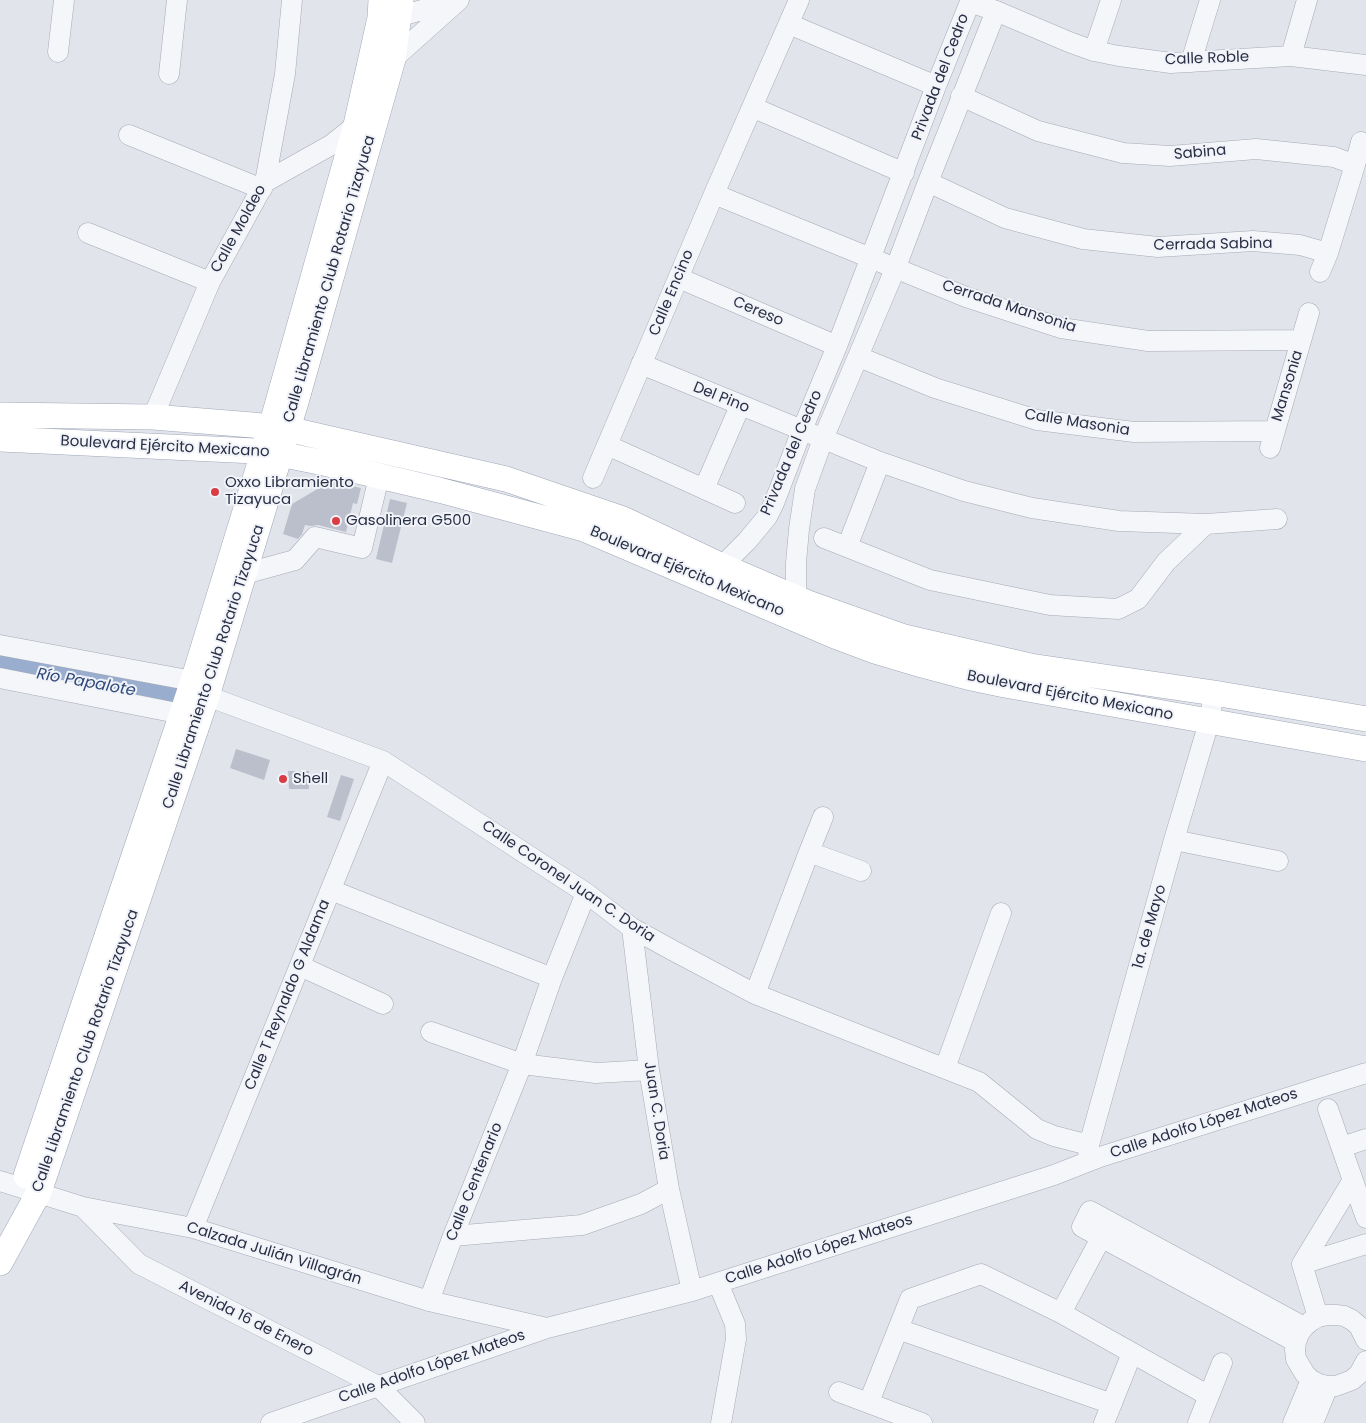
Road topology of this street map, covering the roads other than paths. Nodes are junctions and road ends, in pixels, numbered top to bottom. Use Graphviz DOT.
graph roads {
  1 [pos="64,0"];
  2 [pos="177,0"];
  3 [pos="292,0"];
  4 [pos="381,0"];
  5 [pos="459,0"];
  6 [pos="799,0"];
  7 [pos="1111,0"];
  8 [pos="1210,0"];
  9 [pos="1308,0"];
  10 [pos="400,8"];
  11 [pos="996,11"];
  12 [pos="789,24"];
  13 [pos="1094,51"];
  14 [pos="58,52"];
  15 [pos="1291,56"];
  16 [pos="393,60"];
  17 [pos="1191,62"];
  18 [pos="1366,65"];
  19 [pos="169,74"];
  20 [pos="936,86"];
  21 [pos="961,96"];
  22 [pos="752,107"];
  23 [pos="356,125"];
  24 [pos="129,135"];
  25 [pos="1360,142"];
  26 [pos="1355,165"];
  27 [pos="904,173"];
  28 [pos="928,182"];
  29 [pos="263,186"];
  30 [pos="714,194"];
  31 [pos="88,233"];
  32 [pos="1328,253"];
  33 [pos="871,258"];
  34 [pos="896,267"];
  35 [pos="1320,272"];
  36 [pos="679,278"];
  37 [pos="210,282"];
  38 [pos="1310,312"];
  39 [pos="1301,340"];
  40 [pos="837,346"];
  41 [pos="859,357"];
  42 [pos="641,364"];
  43 [pos="740,406"];
  44 [pos="0,415"];
  45 [pos="153,417"];
  46 [pos="279,428"];
  47 [pos="802,430"];
  48 [pos="0,439"];
  49 [pos="823,439"];
  50 [pos="1272,439"];
  51 [pos="607,445"];
  52 [pos="271,452"];
  53 [pos="880,462"];
  54 [pos="386,478"];
  55 [pos="593,478"];
  56 [pos="782,479"];
  57 [pos="704,489"];
  58 [pos="805,489"];
  59 [pos="735,503"];
  60 [pos="767,517"];
  61 [pos="1277,519"];
  62 [pos="1206,524"];
  63 [pos="799,529"];
  64 [pos="824,538"];
  65 [pos="848,548"];
  66 [pos="722,566"];
  67 [pos="244,574"];
  68 [pos="796,598"];
  69 [pos="0,645"];
  70 [pos="0,678"];
  71 [pos="200,689"];
  72 [pos="1214,693"];
  73 [pos="182,714"];
  74 [pos="1366,719"];
  75 [pos="1209,722"];
  76 [pos="1366,749"];
  77 [pos="383,761"];
  78 [pos="823,817"];
  79 [pos="1174,840"];
  80 [pos="809,852"];
  81 [pos="1278,861"];
  82 [pos="861,871"];
  83 [pos="331,890"];
  84 [pos="586,892"];
  85 [pos="1001,913"];
  86 [pos="632,928"];
  87 [pos="300,966"];
  88 [pos="552,978"];
  89 [pos="756,994"];
  90 [pos="383,1004"];
  91 [pos="431,1032"];
  92 [pos="522,1064"];
  93 [pos="945,1068"];
  94 [pos="648,1070"];
  95 [pos="1366,1073"];
  96 [pos="1328,1110"];
  97 [pos="1366,1139"];
  98 [pos="1342,1147"];
  99 [pos="1088,1154"];
  100 [pos="1353,1180"];
  101 [pos="20,1187"];
  102 [pos="669,1189"];
  103 [pos="83,1207"];
  104 [pos="1366,1218"];
  105 [pos="193,1228"];
  106 [pos="0,1229"];
  107 [pos="453,1236"];
  108 [pos="1101,1238"];
  109 [pos="1366,1244"];
  110 [pos="0,1263"];
  111 [pos="1302,1264"];
  112 [pos="718,1283"];
  113 [pos="692,1291"];
  114 [pos="428,1301"];
  115 [pos="1061,1313"];
  116 [pos="547,1328"];
  117 [pos="1306,1328"];
  118 [pos="898,1329"];
  119 [pos="1365,1335"];
  120 [pos="1132,1353"];
  121 [pos="1366,1361"];
  122 [pos="1222,1362"];
  123 [pos="1319,1383"];
  124 [pos="1359,1383"];
  125 [pos="378,1386"];
  126 [pos="839,1392"];
  127 [pos="1209,1396"];
  128 [pos="869,1402"];
  129 [pos="1112,1404"];
  130 [pos="271,1423"];
  131 [pos="415,1423"];
  132 [pos="721,1423"];
  133 [pos="922,1423"];
  134 [pos="1104,1423"];
  135 [pos="1198,1423"];
  136 [pos="1293,1423"];
  137 [pos="1312,1423"];
  1 -- 14 [label="street"];
  2 -- 19 [label="street"];
  3 -- 29 [label="street, Calle Moldeo"];
  4 -- 23 [label="main road, Calle Libramiento Club Rotario Tizayuca"];
  5 -- 10 [label="street"];
  5 -- 16 [label="street"];
  6 -- 12 [label="street, Calle Encino"];
  7 -- 13 [label="street"];
  8 -- 17 [label="street"];
  9 -- 15 [label="street"];
  10 -- 16 [label="main road, Calle Libramiento Club Rotario Tizayuca"];
  11 -- 13 [label="street, Calle Roble"];
  11 -- 20 [label="street, Privada del Cedro"];
  11 -- 21 [label="street, Privada del Cedro"];
  12 -- 20 [label="street"];
  12 -- 22 [label="street, Calle Encino"];
  13 -- 17 [label="street, Calle Roble"];
  15 -- 17 [label="street, Calle Roble"];
  15 -- 18 [label="street, Calle Roble"];
  16 -- 46 [label="main road, Calle Libramiento Club Rotario Tizayuca"];
  20 -- 27 [label="street, Privada del Cedro"];
  21 -- 26 [label="street, Sabina"];
  21 -- 28 [label="street, Privada del Cedro"];
  22 -- 27 [label="street"];
  22 -- 30 [label="street, Calle Encino"];
  23 -- 29 [label="street"];
  23 -- 46 [label="main road, Calle Libramiento Club Rotario Tizayuca"];
  24 -- 29 [label="street"];
  25 -- 26 [label="street"];
  26 -- 32 [label="street"];
  27 -- 33 [label="street, Privada del Cedro"];
  28 -- 32 [label="street, Cerrada Sabina"];
  28 -- 34 [label="street, Privada del Cedro"];
  29 -- 37 [label="street, Calle Moldeo"];
  30 -- 33 [label="street"];
  30 -- 36 [label="street, Calle Encino"];
  31 -- 37 [label="street"];
  32 -- 35 [label="street"];
  33 -- 34 [label="street, Cerrada Mansonia"];
  33 -- 40 [label="street, Privada del Cedro"];
  34 -- 39 [label="street, Cerrada Mansonia"];
  34 -- 41 [label="street, Privada del Cedro"];
  36 -- 40 [label="street, Cereso"];
  36 -- 42 [label="street, Calle Encino"];
  37 -- 45 [label="street, Calle Moldeo"];
  38 -- 39 [label="street, Mansonia"];
  39 -- 50 [label="street, Mansonia"];
  40 -- 47 [label="street, Privada del Cedro"];
  41 -- 49 [label="street, Privada del Cedro"];
  41 -- 50 [label="street, Calle Masonia"];
  42 -- 43 [label="street, Del Pino"];
  42 -- 51 [label="street, Calle Encino"];
  43 -- 47 [label="street, Del Pino"];
  43 -- 57 [label="street"];
  44 -- 45 [label="main road, Boulevard Ejército Mexicano"];
  45 -- 46 [label="main road, Boulevard Ejército Mexicano"];
  46 -- 52 [label="main road, Calle Libramiento Club Rotario Tizayuca"];
  46 -- 66 [label="main road, Boulevard Ejército Mexicano"];
  47 -- 49 [label="street, Del Pino"];
  47 -- 56 [label="street, Privada del Cedro"];
  48 -- 52 [label="main road, Boulevard Ejército Mexicano"];
  49 -- 53 [label="street, Privada del Cedro"];
  49 -- 58 [label="street, Privada del Cedro"];
  51 -- 55 [label="street, Calle Encino"];
  51 -- 57 [label="street"];
  52 -- 54 [label="main road, Boulevard Ejército Mexicano"];
  52 -- 67 [label="main road, Calle Libramiento Club Rotario Tizayuca"];
  52 -- 71 [label="main road, Calle Libramiento Club Rotario Tizayuca"];
  53 -- 62 [label="street, Privada del Cedro"];
  53 -- 65 [label="street"];
  54 -- 67 [label="street"];
  54 -- 75 [label="main road, Boulevard Ejército Mexicano"];
  56 -- 58 [label="street"];
  56 -- 60 [label="street, Privada del Cedro"];
  57 -- 59 [label="street"];
  58 -- 63 [label="street, Privada del Cedro"];
  60 -- 63 [label="street"];
  60 -- 66 [label="street, Privada del Cedro"];
  61 -- 62 [label="street, Privada del Cedro"];
  62 -- 65 [label="street"];
  63 -- 68 [label="street, Privada del Cedro"];
  64 -- 65 [label="street"];
  66 -- 68 [label="main road, Boulevard Ejército Mexicano"];
  67 -- 71 [label="main road, Calle Libramiento Club Rotario Tizayuca"];
  68 -- 72 [label="main road, Boulevard Ejército Mexicano"];
  69 -- 71 [label="street, Calle Coronel Juan C. Doria"];
  70 -- 73 [label="street"];
  71 -- 73 [label="main road, Calle Libramiento Club Rotario Tizayuca"];
  71 -- 77 [label="street, Calle Coronel Juan C. Doria"];
  71 -- 101 [label="main road, Calle Libramiento Club Rotario Tizayuca"];
  72 -- 74 [label="main road, Boulevard Ejército Mexicano"];
  72 -- 75 [label="street, 1a. de Mayo"];
  73 -- 101 [label="main road, Calle Libramiento Club Rotario Tizayuca"];
  75 -- 76 [label="main road, Boulevard Ejército Mexicano"];
  75 -- 79 [label="street, 1a. de Mayo"];
  77 -- 83 [label="street, Calle T Reynaldo G Aldama"];
  77 -- 84 [label="street, Calle Coronel Juan C. Doria"];
  78 -- 80 [label="street"];
  79 -- 81 [label="street"];
  79 -- 99 [label="street, 1a. de Mayo"];
  80 -- 82 [label="street"];
  80 -- 89 [label="street"];
  83 -- 87 [label="street, Calle T Reynaldo G Aldama"];
  83 -- 88 [label="street"];
  84 -- 86 [label="street, Calle Coronel Juan C. Doria"];
  84 -- 88 [label="street, Calle Centenario"];
  85 -- 93 [label="street"];
  86 -- 89 [label="street, Calle Coronel Juan C. Doria"];
  86 -- 94 [label="street, Juan C. Doria"];
  87 -- 90 [label="street"];
  87 -- 105 [label="street, Calle T Reynaldo G Aldama"];
  88 -- 92 [label="street, Calle Centenario"];
  89 -- 93 [label="street, Calle Coronel Juan C. Doria"];
  91 -- 92 [label="street"];
  92 -- 94 [label="street"];
  92 -- 107 [label="street, Calle Centenario"];
  93 -- 99 [label="street, Calle Coronel Juan C. Doria"];
  94 -- 102 [label="street, Juan C. Doria"];
  95 -- 99 [label="street, Calle Adolfo López Mateos"];
  96 -- 98 [label="street"];
  97 -- 98 [label="street"];
  98 -- 100 [label="street"];
  99 -- 112 [label="street, Calle Adolfo López Mateos"];
  100 -- 104 [label="street"];
  100 -- 111 [label="street"];
  101 -- 103 [label="street, Calzada Julián Villagrán"];
  101 -- 106 [label="main road, Calle Libramiento Club Rotario Tizayuca"];
  101 -- 110 [label="main road, Calle Libramiento Club Rotario Tizayuca"];
  102 -- 107 [label="street"];
  102 -- 113 [label="street, Juan C. Doria"];
  103 -- 105 [label="street, Calzada Julián Villagrán"];
  103 -- 125 [label="street, Avenida 16 de Enero"];
  105 -- 114 [label="street, Calzada Julián Villagrán"];
  107 -- 114 [label="street, Calle Centenario"];
  108 -- 115 [label="street"];
  108 -- 117 [label="street"];
  108 -- 117 [label="street"];
  109 -- 111 [label="street"];
  111 -- 117 [label="street"];
  112 -- 113 [label="street, Calle Adolfo López Mateos"];
  112 -- 132 [label="street"];
  113 -- 116 [label="street, Calle Adolfo López Mateos"];
  114 -- 116 [label="street, Calzada Julián Villagrán"];
  115 -- 118 [label="street"];
  115 -- 120 [label="street"];
  116 -- 125 [label="street, Calle Adolfo López Mateos"];
  117 -- 119 [label="street"];
  117 -- 123 [label="street"];
  118 -- 128 [label="street"];
  118 -- 129 [label="street"];
  120 -- 127 [label="street"];
  120 -- 129 [label="street"];
  121 -- 124 [label="street"];
  122 -- 127 [label="street"];
  123 -- 124 [label="street"];
  123 -- 136 [label="street"];
  123 -- 137 [label="street"];
  125 -- 130 [label="street, Calle Adolfo López Mateos"];
  125 -- 131 [label="street, Avenida 16 de Enero"];
  126 -- 128 [label="street"];
  127 -- 135 [label="street"];
  128 -- 133 [label="street"];
  129 -- 134 [label="street"];
}
